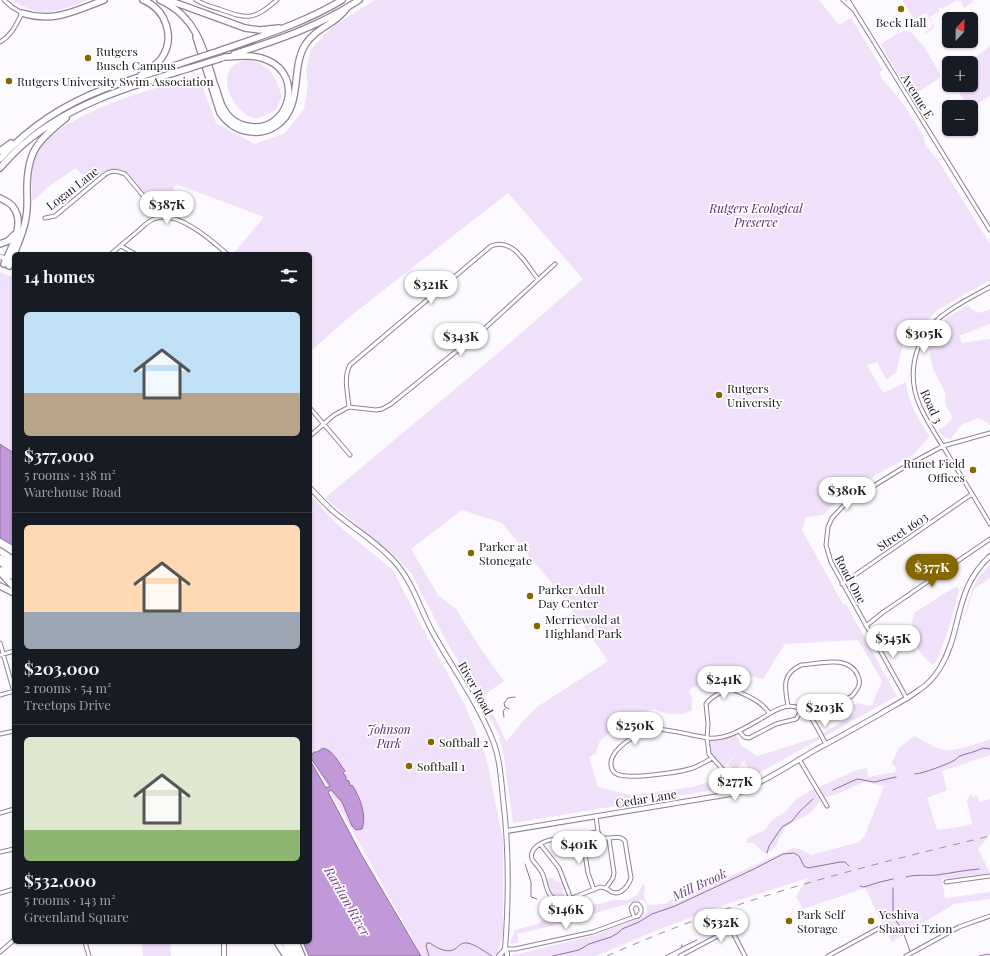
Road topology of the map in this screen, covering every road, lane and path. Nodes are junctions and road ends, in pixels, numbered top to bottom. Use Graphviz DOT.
graph roads {
  1 [pos="4,0"];
  2 [pos="104,0"];
  3 [pos="143,0"];
  4 [pos="160,0"];
  5 [pos="168,0"];
  6 [pos="196,0"];
  7 [pos="277,0"];
  8 [pos="342,0"];
  9 [pos="359,0"];
  10 [pos="843,0"];
  11 [pos="848,0"];
  12 [pos="346,9"];
  13 [pos="22,13"];
  14 [pos="856,13"];
  15 [pos="289,27"];
  16 [pos="194,29"];
  17 [pos="0,42"];
  18 [pos="224,58"];
  19 [pos="136,78"];
  20 [pos="84,104"];
  21 [pos="25,139"];
  22 [pos="0,151"];
  23 [pos="0,159"];
  24 [pos="0,168"];
  25 [pos="0,198"];
  26 [pos="161,217"];
  27 [pos="45,218"];
  28 [pos="990,230"];
  29 [pos="16,232"];
  30 [pos="0,244"];
  31 [pos="120,246"];
  32 [pos="16,251"];
  33 [pos="113,252"];
  34 [pos="131,252"];
  35 [pos="225,252"];
  36 [pos="7,262"];
  37 [pos="555,264"];
  38 [pos="538,279"];
  39 [pos="990,288"];
  40 [pos="349,407"];
  41 [pos="312,410"];
  42 [pos="323,424"];
  43 [pos="990,433"];
  44 [pos="312,434"];
  45 [pos="943,446"];
  46 [pos="350,455"];
  47 [pos="312,490"];
  48 [pos="972,494"];
  49 [pos="990,524"];
  50 [pos="990,538"];
  51 [pos="0,551"];
  52 [pos="990,556"];
  53 [pos="0,558"];
  54 [pos="12,558"];
  55 [pos="0,562"];
  56 [pos="12,565"];
  57 [pos="0,569"];
  58 [pos="12,570"];
  59 [pos="0,572"];
  60 [pos="12,576"];
  61 [pos="842,584"];
  62 [pos="12,585"];
  63 [pos="1,587"];
  64 [pos="12,592"];
  65 [pos="866,626"];
  66 [pos="0,643"];
  67 [pos="12,652"];
  68 [pos="2,655"];
  69 [pos="12,686"];
  70 [pos="12,692"];
  71 [pos="0,695"];
  72 [pos="907,699"];
  73 [pos="788,706"];
  74 [pos="802,710"];
  75 [pos="769,713"];
  76 [pos="811,718"];
  77 [pos="12,731"];
  78 [pos="739,731"];
  79 [pos="0,734"];
  80 [pos="707,738"];
  81 [pos="826,744"];
  82 [pos="712,758"];
  83 [pos="799,759"];
  84 [pos="737,793"];
  85 [pos="827,806"];
  86 [pos="12,810"];
  87 [pos="0,813"];
  88 [pos="596,816"];
  89 [pos="507,831"];
  90 [pos="598,832"];
  91 [pos="582,835"];
  92 [pos="609,838"];
  93 [pos="541,844"];
  94 [pos="12,849"];
  95 [pos="0,852"];
  96 [pos="990,876"];
  97 [pos="946,882"];
  98 [pos="606,888"];
  99 [pos="12,890"];
  100 [pos="594,890"];
  101 [pos="0,893"];
  102 [pos="571,899"];
  103 [pos="990,916"];
  104 [pos="634,917"];
  105 [pos="883,926"];
  106 [pos="12,942"];
  107 [pos="86,944"];
  108 [pos="224,944"];
  109 [pos="278,944"];
  110 [pos="285,944"];
  111 [pos="291,944"];
  112 [pos="297,944"];
  113 [pos="505,949"];
  114 [pos="0,952"];
  115 [pos="89,956"];
  116 [pos="224,956"];
  117 [pos="286,956"];
  118 [pos="292,956"];
  119 [pos="298,956"];
  120 [pos="302,956"];
  121 [pos="499,956"];
  122 [pos="507,956"];
  123 [pos="680,956"];
  124 [pos="745,956"];
  125 [pos="828,956"];
  126 [pos="906,956"];
  1 -- 13 [label="street"];
  2 -- 13 [label="highway"];
  3 -- 19 [label="highway"];
  4 -- 16 [label="highway"];
  5 -- 15 [label="highway"];
  6 -- 7 [label="street"];
  8 -- 15 [label="highway"];
  9 -- 12 [label="highway"];
  10 -- 14 [label="street, Avenue E"];
  11 -- 14 [label="street, Avenue E"];
  12 -- 16 [label="highway"];
  12 -- 18 [label="highway"];
  13 -- 17 [label="street"];
  14 -- 28 [label="street, Avenue E"];
  15 -- 19 [label="highway, bridge"];
  16 -- 18 [label="highway"];
  18 -- 20 [label="highway, bridge"];
  19 -- 21 [label="highway"];
  20 -- 21 [label="highway"];
  20 -- 32 [label="highway"];
  21 -- 22 [label="highway"];
  21 -- 23 [label="highway"];
  21 -- 24 [label="highway"];
  25 -- 29 [label="highway"];
  26 -- 27 [label="street, Logan Lane"];
  26 -- 31 [label="street"];
  26 -- 35 [label="street"];
  29 -- 30 [label="highway"];
  29 -- 36 [label="highway"];
  31 -- 33 [label="street"];
  31 -- 34 [label="street"];
  37 -- 38 [label="street"];
  38 -- 40 [label="street"];
  38 -- 40 [label="street"];
  39 -- 45 [label="street, Road 3"];
  40 -- 42 [label="street"];
  41 -- 42 [label="street"];
  42 -- 44 [label="street"];
  42 -- 46 [label="street"];
  43 -- 45 [label="street, Road One"];
  45 -- 48 [label="street, Road 3"];
  45 -- 61 [label="street, Road One"];
  47 -- 89 [label="street, River Road"];
  48 -- 49 [label="street, Road 3"];
  48 -- 61 [label="street, Street 1603"];
  50 -- 65 [label="street"];
  51 -- 54 [label="highway"];
  52 -- 72 [label="street, Cedar Lane"];
  53 -- 56 [label="highway"];
  55 -- 58 [label="highway"];
  57 -- 60 [label="highway"];
  59 -- 62 [label="highway"];
  61 -- 65 [label="street, Road One"];
  63 -- 64 [label="highway"];
  65 -- 72 [label="street, Road One"];
  66 -- 68 [label="street"];
  67 -- 68 [label="street"];
  68 -- 69 [label="street"];
  70 -- 71 [label="street"];
  72 -- 81 [label="street, Cedar Lane"];
  73 -- 74 [label="street"];
  73 -- 75 [label="street"];
  73 -- 76 [label="street"];
  74 -- 76 [label="street"];
  74 -- 78 [label="street"];
  75 -- 78 [label="street"];
  75 -- 80 [label="street"];
  76 -- 81 [label="street"];
  77 -- 79 [label="street"];
  78 -- 80 [label="street"];
  80 -- 82 [label="street"];
  80 -- 82 [label="street"];
  81 -- 83 [label="street, Cedar Lane"];
  82 -- 84 [label="street"];
  83 -- 84 [label="street, Cedar Lane"];
  83 -- 85 [label="street"];
  84 -- 88 [label="street, Cedar Lane"];
  86 -- 87 [label="street"];
  88 -- 89 [label="street, Cedar Lane"];
  88 -- 90 [label="street"];
  89 -- 113 [label="street, River Road"];
  90 -- 91 [label="street"];
  90 -- 92 [label="street"];
  91 -- 93 [label="street"];
  91 -- 100 [label="street"];
  92 -- 98 [label="street"];
  92 -- 98 [label="street"];
  93 -- 102 [label="street"];
  93 -- 102 [label="street"];
  94 -- 95 [label="street"];
  96 -- 97 [label="street"];
  98 -- 100 [label="street"];
  99 -- 101 [label="street"];
  100 -- 102 [label="street"];
  103 -- 126 [label="street"];
  104 -- 113 [label="street"];
  105 -- 125 [label="street"];
  106 -- 114 [label="street"];
  107 -- 115 [label="street"];
  108 -- 116 [label="street"];
  109 -- 117 [label="highway"];
  110 -- 118 [label="highway"];
  111 -- 119 [label="highway"];
  112 -- 120 [label="highway"];
  113 -- 121 [label="street"];
  113 -- 122 [label="street, River Road"];
  123 -- 124 [label="street"];
}
